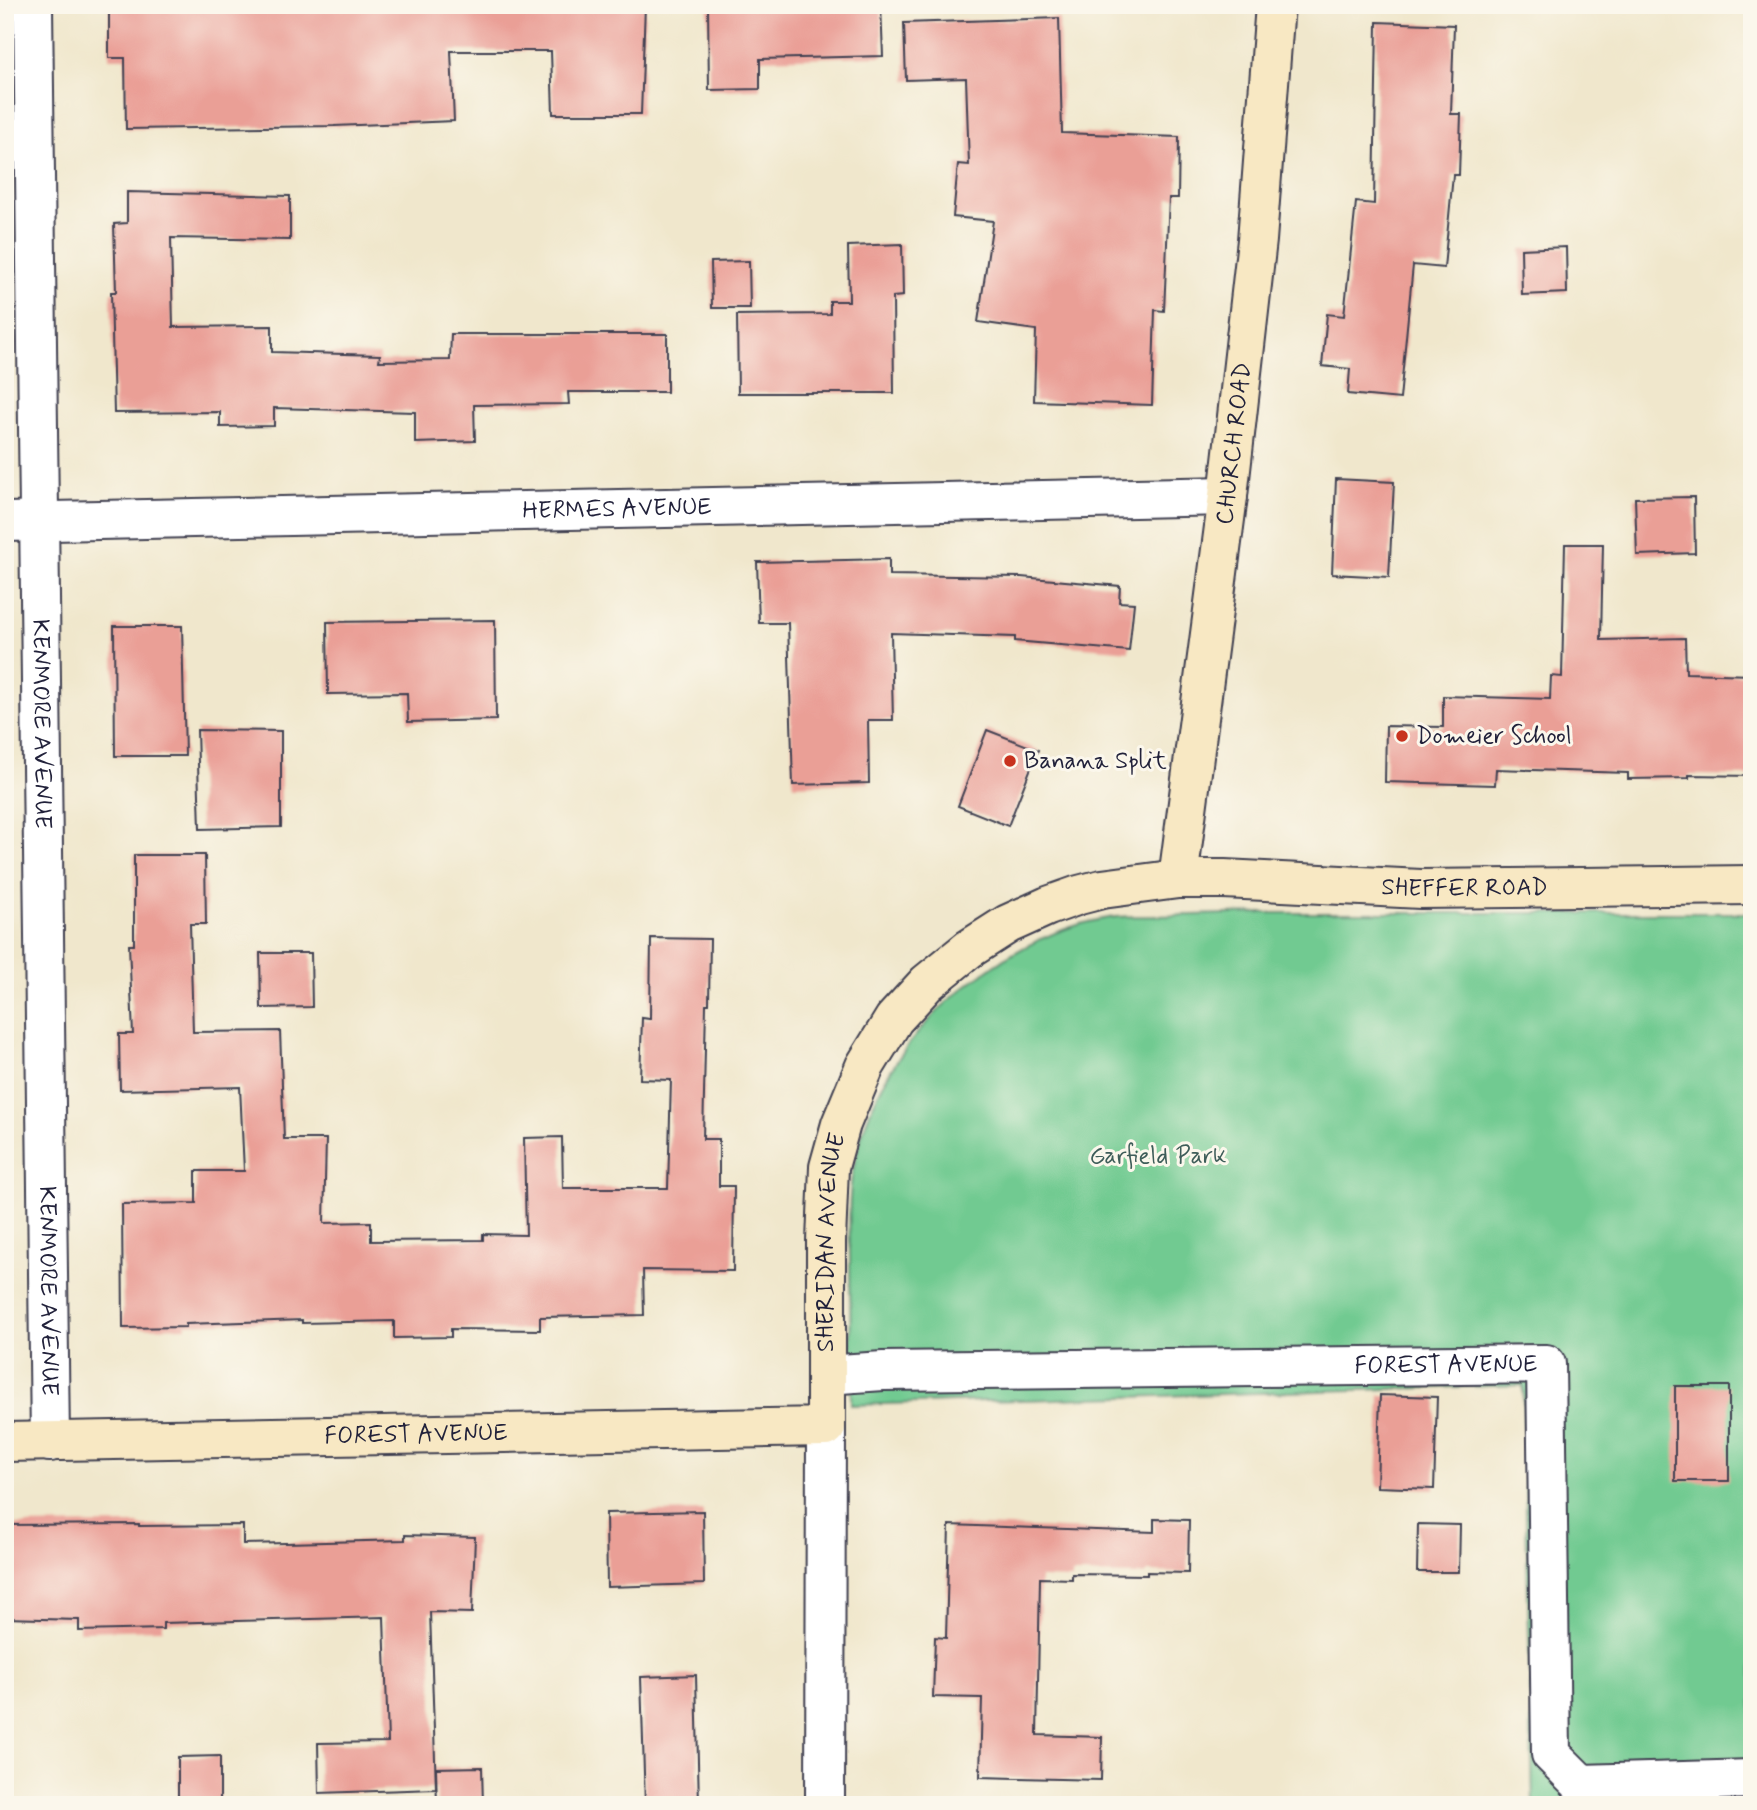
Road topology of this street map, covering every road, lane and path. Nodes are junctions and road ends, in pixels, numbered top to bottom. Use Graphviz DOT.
graph roads {
  1 [pos="33,5"];
  2 [pos="1275,5"];
  3 [pos="1228,496"];
  4 [pos="22,522"];
  5 [pos="1178,879"];
  6 [pos="1752,885"];
  7 [pos="826,1374"];
  8 [pos="826,1427"];
  9 [pos="5,1442"];
  10 [pos="50,1442"];
  11 [pos="1752,1779"];
  12 [pos="825,1805"];
  1 -- 4 [label="street, KENMORE AVENUE"];
  2 -- 3 [label="street, CHURCH ROAD"];
  3 -- 4 [label="street, HERMES AVENUE"];
  3 -- 5 [label="street, CHURCH ROAD"];
  4 -- 10 [label="street, KENMORE AVENUE"];
  5 -- 6 [label="street, SHEFFER ROAD"];
  5 -- 7 [label="street, SHERIDAN AVENUE"];
  7 -- 8 [label="street, SHERIDAN AVENUE"];
  7 -- 11 [label="street, FOREST AVENUE"];
  8 -- 10 [label="street, FOREST AVENUE"];
  8 -- 12 [label="street, SHERIDAN AVENUE"];
  9 -- 10 [label="street, FOREST AVENUE"];
}
